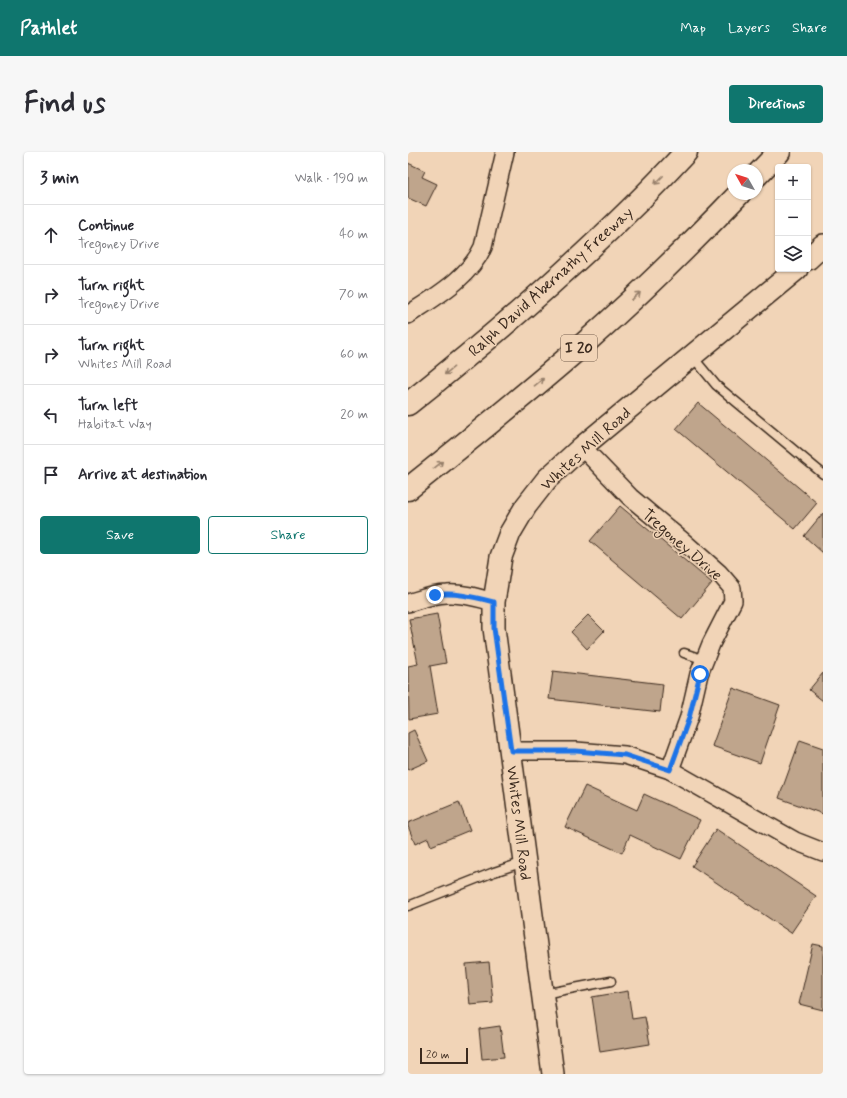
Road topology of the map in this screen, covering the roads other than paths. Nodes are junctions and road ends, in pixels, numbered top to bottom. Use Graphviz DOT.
graph roads {
  1 [pos="505,152"];
  2 [pos="686,152"];
  3 [pos="779,152"];
  4 [pos="763,169"];
  5 [pos="733,200"];
  6 [pos="823,245"];
  7 [pos="811,256"];
  8 [pos="793,272"];
  9 [pos="408,315"];
  10 [pos="691,355"];
  11 [pos="408,404"];
  12 [pos="582,447"];
  13 [pos="823,474"];
  14 [pos="408,489"];
  15 [pos="494,602"];
  16 [pos="408,603"];
  17 [pos="684,653"];
  18 [pos="705,660"];
  19 [pos="511,751"];
  20 [pos="670,770"];
  21 [pos="823,852"];
  22 [pos="525,862"];
  23 [pos="408,906"];
  24 [pos="611,981"];
  25 [pos="543,994"];
  26 [pos="553,1074"];
  1 -- 9 [label="street"];
  2 -- 11 [label="highway, Ralph David Abernathy Freeway, one-way"];
  3 -- 4 [label="highway"];
  14 -- 5 [label="highway, I 20, one-way"];
  6 -- 7 [label="street"];
  8 -- 10 [label="street, Whites Mill Road"];
  10 -- 12 [label="street, Whites Mill Road"];
  10 -- 13 [label="lane"];
  12 -- 15 [label="street, Whites Mill Road"];
  12 -- 18 [label="street, Tregoney Drive"];
  15 -- 16 [label="street"];
  15 -- 19 [label="street, Whites Mill Road"];
  17 -- 18 [label="lane"];
  18 -- 20 [label="street, Tregoney Drive"];
  19 -- 20 [label="street"];
  19 -- 22 [label="street, Whites Mill Road"];
  20 -- 21 [label="street"];
  22 -- 23 [label="lane"];
  22 -- 25 [label="street, Whites Mill Road"];
  24 -- 25 [label="lane"];
  25 -- 26 [label="street, Whites Mill Road"];
}
